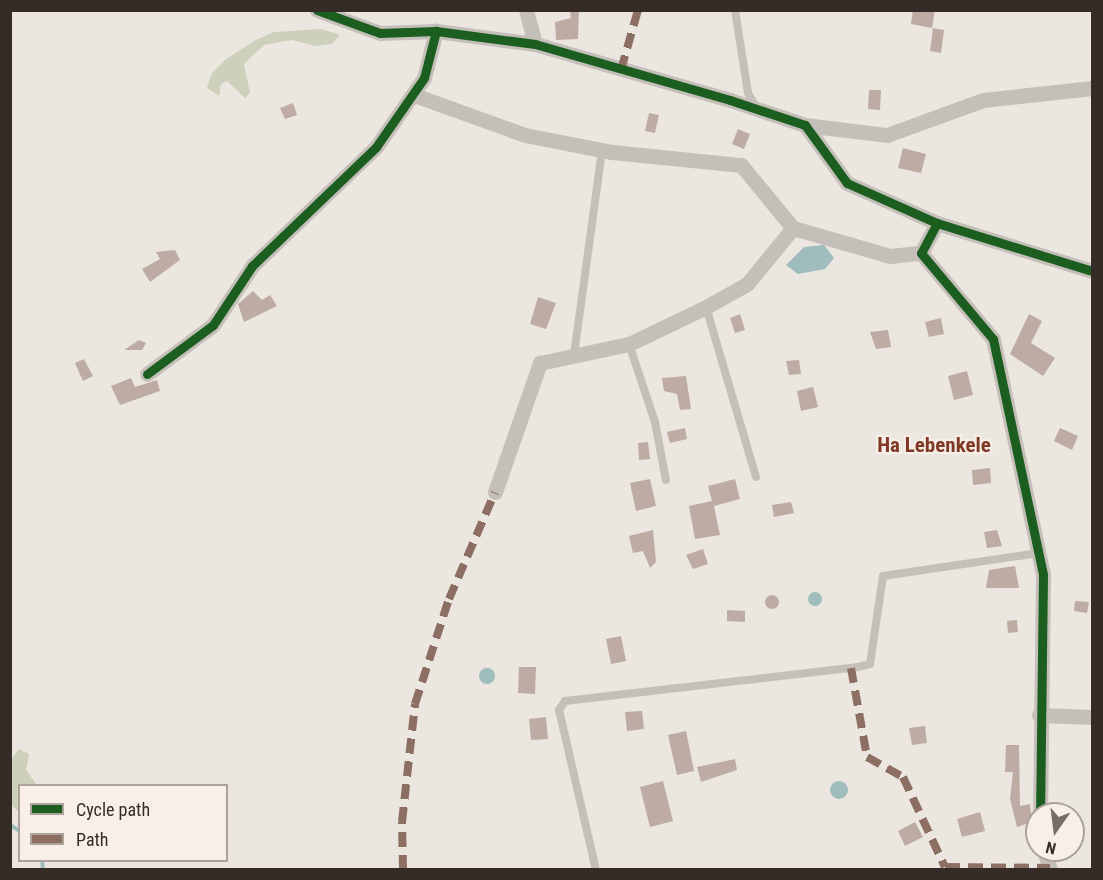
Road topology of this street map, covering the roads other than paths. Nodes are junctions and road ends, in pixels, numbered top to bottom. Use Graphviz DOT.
graph roads {
  1 [pos="317,10"];
  2 [pos="526,10"];
  3 [pos="735,10"];
  4 [pos="436,31"];
  5 [pos="535,44"];
  6 [pos="1092,88"];
  7 [pos="414,95"];
  8 [pos="758,109"];
  9 [pos="805,125"];
  10 [pos="602,150"];
  11 [pos="937,223"];
  12 [pos="793,228"];
  13 [pos="921,253"];
  14 [pos="1092,271"];
  15 [pos="706,307"];
  16 [pos="629,344"];
  17 [pos="574,355"];
  18 [pos="147,374"];
  19 [pos="756,477"];
  20 [pos="666,480"];
  21 [pos="495,492"];
  22 [pos="1039,553"];
  23 [pos="1039,714"];
  24 [pos="1092,717"];
  25 [pos="1040,802"];
  26 [pos="597,870"];
  1 -- 4 [label="street"];
  2 -- 5 [label="street"];
  3 -- 8 [label="lane"];
  4 -- 5 [label="street"];
  4 -- 7 [label="street"];
  5 -- 8 [label="street"];
  6 -- 9 [label="street"];
  7 -- 10 [label="street"];
  7 -- 18 [label="street"];
  8 -- 9 [label="street"];
  9 -- 11 [label="street"];
  10 -- 12 [label="street"];
  10 -- 17 [label="lane"];
  11 -- 13 [label="street"];
  11 -- 14 [label="street"];
  12 -- 13 [label="street"];
  12 -- 15 [label="street"];
  13 -- 22 [label="street"];
  15 -- 16 [label="street"];
  15 -- 19 [label="lane"];
  16 -- 17 [label="street"];
  16 -- 20 [label="lane"];
  17 -- 21 [label="street"];
  22 -- 23 [label="street"];
  22 -- 26 [label="lane"];
  23 -- 24 [label="street"];
  23 -- 25 [label="street"];
}
